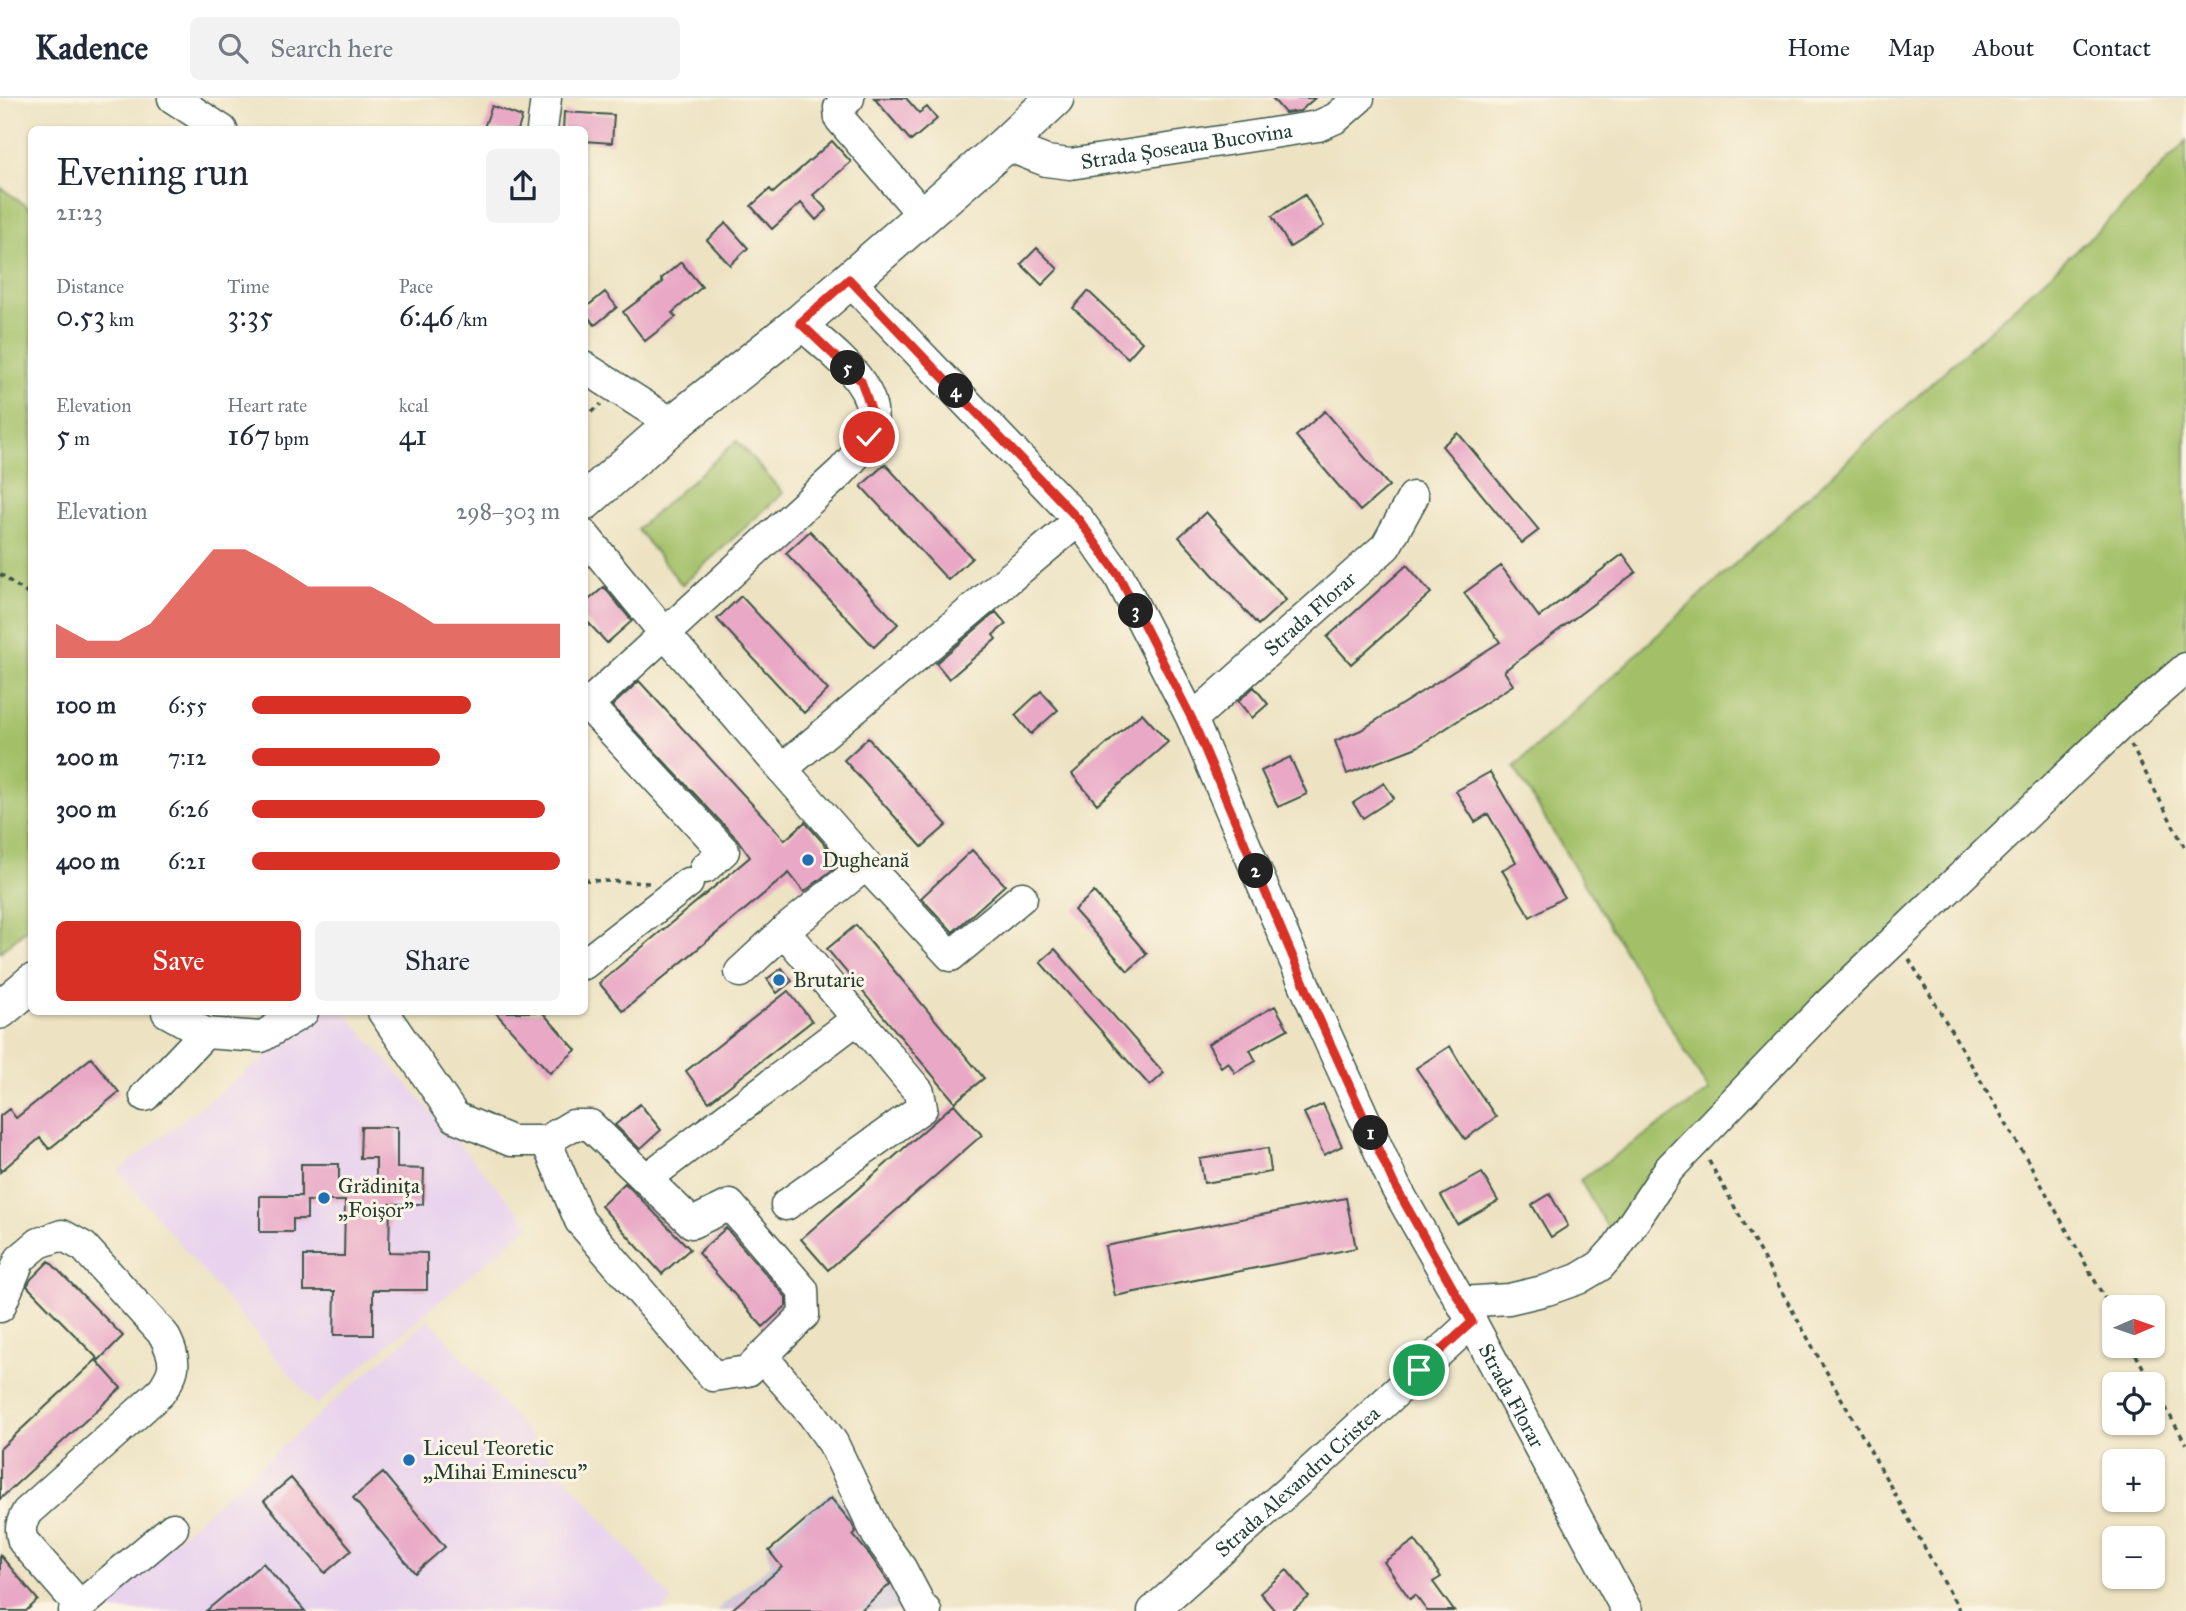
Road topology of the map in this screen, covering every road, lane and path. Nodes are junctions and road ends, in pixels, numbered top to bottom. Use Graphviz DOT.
graph roads {
  1 [pos="173,98"];
  2 [pos="546,98"];
  3 [pos="849,98"];
  4 [pos="1055,98"];
  5 [pos="1359,98"];
  6 [pos="216,126"];
  7 [pos="542,126"];
  8 [pos="1005,145"];
  9 [pos="923,215"];
  10 [pos="849,279"];
  11 [pos="800,323"];
  12 [pos="588,370"];
  13 [pos="673,424"];
  14 [pos="1413,496"];
  15 [pos="588,498"];
  16 [pos="1079,520"];
  17 [pos="588,540"];
  18 [pos="0,574"];
  19 [pos="28,594"];
  20 [pos="666,635"];
  21 [pos="2186,668"];
  22 [pos="588,704"];
  23 [pos="588,708"];
  24 [pos="1192,719"];
  25 [pos="2121,724"];
  26 [pos="782,769"];
  27 [pos="2186,850"];
  28 [pos="866,865"];
  29 [pos="588,880"];
  30 [pos="691,880"];
  31 [pos="1022,897"];
  32 [pos="784,931"];
  33 [pos="1896,938"];
  34 [pos="588,961"];
  35 [pos="740,972"];
  36 [pos="28,986"];
  37 [pos="0,1010"];
  38 [pos="172,1015"];
  39 [pos="298,1015"];
  40 [pos="385,1015"];
  41 [pos="856,1019"];
  42 [pos="205,1033"];
  43 [pos="145,1096"];
  44 [pos="1698,1140"];
  45 [pos="546,1141"];
  46 [pos="646,1179"];
  47 [pos="786,1206"];
  48 [pos="2103,1295"];
  49 [pos="0,1307"];
  50 [pos="1466,1312"];
  51 [pos="762,1356"];
  52 [pos="2138,1358"];
  53 [pos="2186,1444"];
  54 [pos="173,1528"];
  55 [pos="77,1609"];
  56 [pos="926,1611"];
  57 [pos="1153,1611"];
  58 [pos="1627,1611"];
  59 [pos="1960,1611"];
  1 -- 6 [label="street"];
  2 -- 7 [label="street"];
  3 -- 9 [label="street"];
  4 -- 8 [label="main road"];
  5 -- 8 [label="street, Strada Șoseaua Bucovina"];
  8 -- 9 [label="main road"];
  9 -- 10 [label="main road"];
  10 -- 11 [label="main road"];
  10 -- 16 [label="street, Strada Florar"];
  11 -- 13 [label="main road"];
  11 -- 20 [label="street"];
  12 -- 13 [label="street"];
  13 -- 15 [label="main road"];
  14 -- 24 [label="street, Strada Florar"];
  16 -- 24 [label="street, Strada Florar"];
  16 -- 26 [label="street"];
  17 -- 20 [label="street"];
  18 -- 19 [label="path"];
  20 -- 22 [label="street"];
  20 -- 26 [label="street"];
  21 -- 25 [label="street"];
  23 -- 30 [label="street"];
  24 -- 50 [label="street, Strada Florar"];
  25 -- 27 [label="path"];
  25 -- 33 [label="street"];
  26 -- 28 [label="street"];
  28 -- 31 [label="street"];
  28 -- 32 [label="street"];
  29 -- 30 [label="path"];
  30 -- 34 [label="street"];
  32 -- 35 [label="street"];
  32 -- 41 [label="street"];
  33 -- 44 [label="street"];
  33 -- 48 [label="path"];
  36 -- 37 [label="main road"];
  38 -- 42 [label="street"];
  39 -- 42 [label="street"];
  40 -- 45 [label="street"];
  41 -- 46 [label="street"];
  41 -- 47 [label="street"];
  42 -- 43 [label="street"];
  44 -- 50 [label="street"];
  44 -- 59 [label="path"];
  45 -- 46 [label="street"];
  45 -- 51 [label="street"];
  46 -- 51 [label="street"];
  49 -- 55 [label="street"];
  50 -- 57 [label="street, Strada Alexandru Cristea"];
  50 -- 58 [label="street, Strada Florar"];
  51 -- 56 [label="street"];
  52 -- 53 [label="path"];
  54 -- 55 [label="street"];
}
